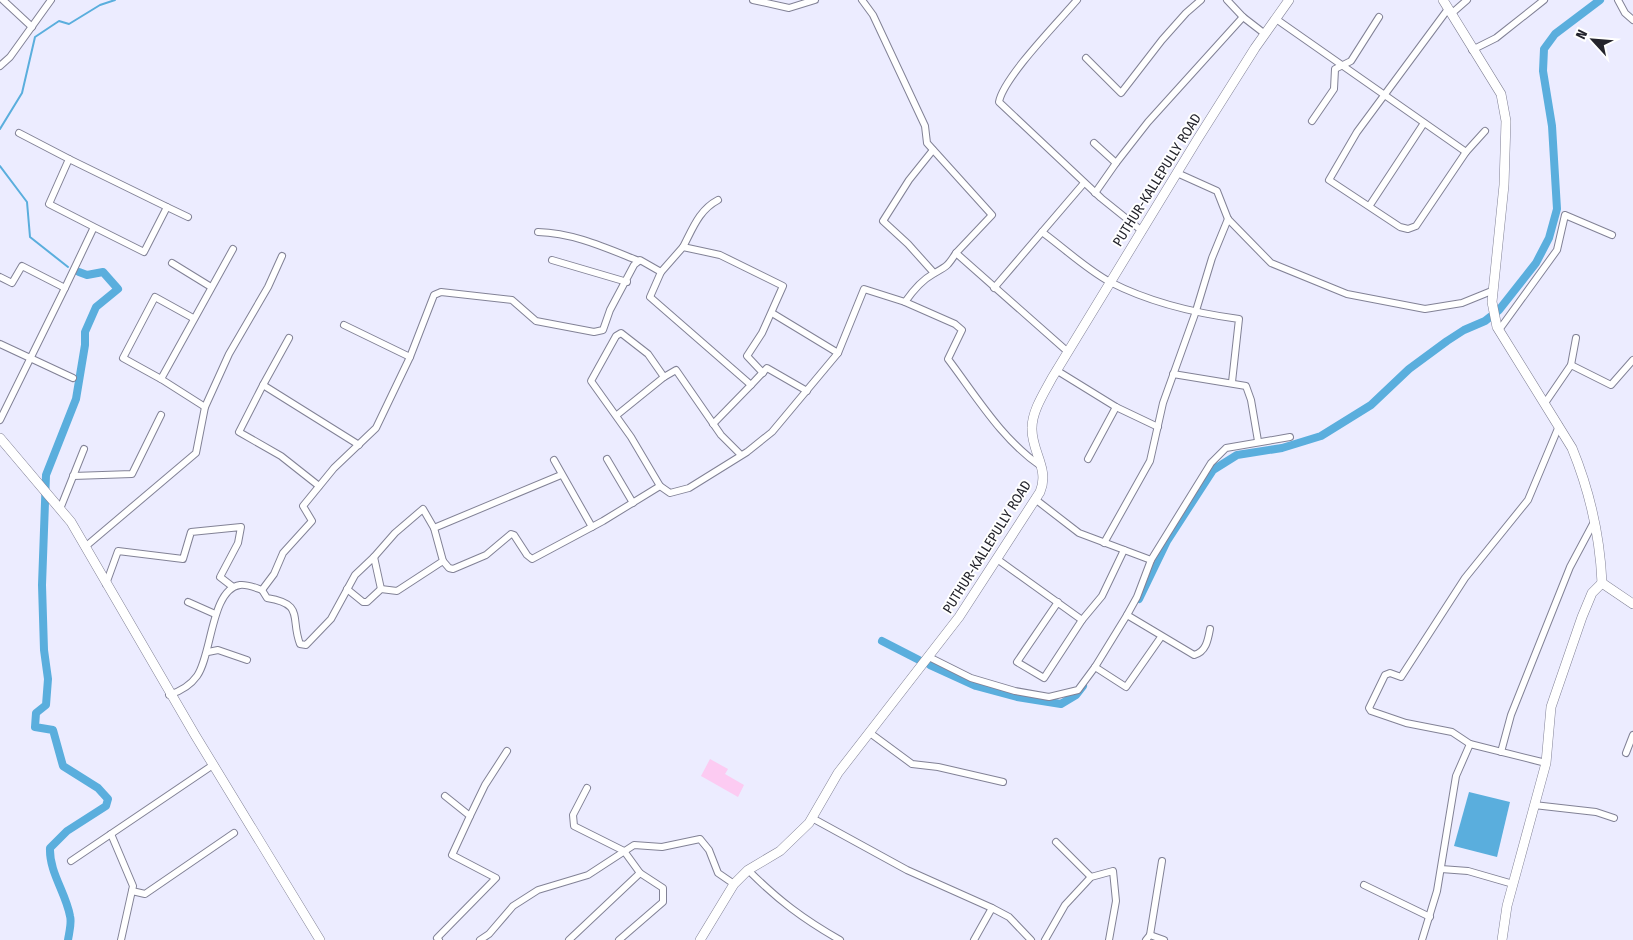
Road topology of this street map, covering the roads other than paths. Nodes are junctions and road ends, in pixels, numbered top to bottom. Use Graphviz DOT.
graph roads {
  1 [pos="3,0"];
  2 [pos="51,0"];
  3 [pos="753,0"];
  4 [pos="815,0"];
  5 [pos="862,0"];
  6 [pos="1077,0"];
  7 [pos="1201,0"];
  8 [pos="1227,0"];
  9 [pos="1289,0"];
  10 [pos="1443,0"];
  11 [pos="1467,0"];
  12 [pos="1544,0"];
  13 [pos="1618,0"];
  14 [pos="1449,11"];
  15 [pos="1243,17"];
  16 [pos="1379,17"];
  17 [pos="1276,18"];
  18 [pos="1633,20"];
  19 [pos="32,27"];
  20 [pos="1265,34"];
  21 [pos="1472,50"];
  22 [pos="1086,58"];
  23 [pos="0,66"];
  24 [pos="1342,66"];
  25 [pos="1384,95"];
  26 [pos="1312,121"];
  27 [pos="1424,123"];
  28 [pos="1485,131"];
  29 [pos="19,133"];
  30 [pos="1094,142"];
  31 [pos="933,150"];
  32 [pos="1466,152"];
  33 [pos="69,159"];
  34 [pos="1116,163"];
  35 [pos="1177,173"];
  36 [pos="1084,183"];
  37 [pos="1095,193"];
  38 [pos="718,200"];
  39 [pos="1370,205"];
  40 [pos="167,207"];
  41 [pos="188,217"];
  42 [pos="1228,219"];
  43 [pos="94,227"];
  44 [pos="1142,231"];
  45 [pos="538,232"];
  46 [pos="1042,232"];
  47 [pos="1612,235"];
  48 [pos="683,247"];
  49 [pos="233,249"];
  50 [pos="956,253"];
  51 [pos="282,256"];
  52 [pos="552,260"];
  53 [pos="639,261"];
  54 [pos="172,263"];
  55 [pos="661,272"];
  56 [pos="934,273"];
  57 [pos="0,277"];
  58 [pos="627,282"];
  59 [pos="1110,282"];
  60 [pos="210,287"];
  61 [pos="65,288"];
  62 [pos="994,288"];
  63 [pos="1494,290"];
  64 [pos="905,302"];
  65 [pos="772,314"];
  66 [pos="1195,314"];
  67 [pos="193,318"];
  68 [pos="344,325"];
  69 [pos="1498,329"];
  70 [pos="289,338"];
  71 [pos="1576,338"];
  72 [pos="0,344"];
  73 [pos="1068,352"];
  74 [pos="838,353"];
  75 [pos="410,357"];
  76 [pos="30,358"];
  77 [pos="1633,360"];
  78 [pos="1570,365"];
  79 [pos="1056,370"];
  80 [pos="763,373"];
  81 [pos="1173,374"];
  82 [pos="664,376"];
  83 [pos="73,378"];
  84 [pos="161,379"];
  85 [pos="1232,382"];
  86 [pos="263,385"];
  87 [pos="750,385"];
  88 [pos="807,391"];
  89 [pos="1545,403"];
  90 [pos="205,407"];
  91 [pos="1116,407"];
  92 [pos="161,415"];
  93 [pos="617,415"];
  94 [pos="0,420"];
  95 [pos="713,424"];
  96 [pos="1559,426"];
  97 [pos="1158,427"];
  98 [pos="1290,437"];
  99 [pos="0,439"];
  100 [pos="1258,442"];
  101 [pos="359,446"];
  102 [pos="84,450"];
  103 [pos="741,455"];
  104 [pos="607,459"];
  105 [pos="1088,459"];
  106 [pos="554,460"];
  107 [pos="1042,467"];
  108 [pos="561,475"];
  109 [pos="73,476"];
  110 [pos="318,486"];
  111 [pos="660,486"];
  112 [pos="1035,499"];
  113 [pos="633,503"];
  114 [pos="60,508"];
  115 [pos="1595,521"];
  116 [pos="592,527"];
  117 [pos="434,528"];
  118 [pos="1104,543"];
  119 [pos="85,547"];
  120 [pos="1124,550"];
  121 [pos="374,557"];
  122 [pos="997,559"];
  123 [pos="1151,560"];
  124 [pos="443,561"];
  125 [pos="1602,583"];
  126 [pos="106,584"];
  127 [pos="233,587"];
  128 [pos="347,589"];
  129 [pos="262,590"];
  130 [pos="381,590"];
  131 [pos="188,602"];
  132 [pos="1058,602"];
  133 [pos="1633,604"];
  134 [pos="215,614"];
  135 [pos="1127,615"];
  136 [pos="1082,620"];
  137 [pos="1210,629"];
  138 [pos="1161,636"];
  139 [pos="208,652"];
  140 [pos="929,657"];
  141 [pos="247,660"];
  142 [pos="1095,667"];
  143 [pos="170,695"];
  144 [pos="870,733"];
  145 [pos="1633,735"];
  146 [pos="1470,744"];
  147 [pos="506,751"];
  148 [pos="1501,752"];
  149 [pos="1626,754"];
  150 [pos="1546,763"];
  151 [pos="213,765"];
  152 [pos="1004,782"];
  153 [pos="588,788"];
  154 [pos="445,796"];
  155 [pos="1534,805"];
  156 [pos="470,816"];
  157 [pos="812,818"];
  158 [pos="1614,818"];
  159 [pos="234,833"];
  160 [pos="111,834"];
  161 [pos="1056,842"];
  162 [pos="624,851"];
  163 [pos="71,861"];
  164 [pos="1162,861"];
  165 [pos="748,870"];
  166 [pos="1441,870"];
  167 [pos="640,873"];
  168 [pos="1091,877"];
  169 [pos="734,884"];
  170 [pos="1513,884"];
  171 [pos="1364,885"];
  172 [pos="132,891"];
  173 [pos="992,908"];
  174 [pos="1430,917"];
  175 [pos="1148,938"];
  176 [pos="121,940"];
  177 [pos="320,940"];
  178 [pos="439,940"];
  179 [pos="480,940"];
  180 [pos="569,940"];
  181 [pos="619,940"];
  182 [pos="700,940"];
  183 [pos="840,940"];
  184 [pos="974,940"];
  185 [pos="1031,940"];
  186 [pos="1045,940"];
  187 [pos="1109,940"];
  188 [pos="1164,940"];
  189 [pos="1422,940"];
  190 [pos="1502,940"];
  1 -- 19 [label="street"];
  2 -- 19 [label="street"];
  3 -- 4 [label="street"];
  5 -- 31 [label="street"];
  6 -- 36 [label="street"];
  7 -- 22 [label="street"];
  8 -- 15 [label="street"];
  9 -- 17 [label="main road, PUTHUR-KALLEPULLY ROAD"];
  10 -- 14 [label="main road"];
  11 -- 14 [label="street"];
  12 -- 21 [label="street"];
  13 -- 18 [label="street"];
  14 -- 21 [label="main road"];
  14 -- 25 [label="street"];
  15 -- 20 [label="street"];
  15 -- 34 [label="street"];
  16 -- 24 [label="street"];
  17 -- 20 [label="main road, PUTHUR-KALLEPULLY ROAD"];
  17 -- 24 [label="street"];
  19 -- 23 [label="street"];
  20 -- 35 [label="main road, PUTHUR-KALLEPULLY ROAD"];
  21 -- 63 [label="main road"];
  24 -- 25 [label="street"];
  24 -- 26 [label="street"];
  25 -- 27 [label="street"];
  25 -- 39 [label="street"];
  27 -- 32 [label="street"];
  27 -- 39 [label="street"];
  28 -- 32 [label="street"];
  29 -- 33 [label="street"];
  30 -- 34 [label="street"];
  31 -- 50 [label="street"];
  31 -- 56 [label="street"];
  32 -- 39 [label="street"];
  33 -- 40 [label="street"];
  33 -- 43 [label="street"];
  34 -- 37 [label="street"];
  35 -- 42 [label="street"];
  35 -- 44 [label="main road, PUTHUR-KALLEPULLY ROAD"];
  36 -- 37 [label="street"];
  36 -- 46 [label="street"];
  37 -- 44 [label="street"];
  38 -- 48 [label="street"];
  40 -- 41 [label="street"];
  40 -- 43 [label="street"];
  42 -- 63 [label="street"];
  42 -- 66 [label="street"];
  43 -- 61 [label="street"];
  44 -- 59 [label="main road, PUTHUR-KALLEPULLY ROAD"];
  45 -- 53 [label="street"];
  46 -- 59 [label="street"];
  46 -- 62 [label="street"];
  47 -- 69 [label="street"];
  48 -- 55 [label="street"];
  48 -- 65 [label="street"];
  49 -- 60 [label="street"];
  50 -- 56 [label="street"];
  50 -- 62 [label="street"];
  51 -- 90 [label="street"];
  52 -- 58 [label="street"];
  53 -- 55 [label="street"];
  53 -- 58 [label="street"];
  54 -- 60 [label="street"];
  55 -- 87 [label="street"];
  56 -- 64 [label="street"];
  57 -- 61 [label="street"];
  58 -- 75 [label="street"];
  59 -- 66 [label="street"];
  59 -- 73 [label="main road, PUTHUR-KALLEPULLY ROAD"];
  60 -- 67 [label="street"];
  61 -- 76 [label="street"];
  62 -- 73 [label="street"];
  63 -- 69 [label="main road"];
  64 -- 74 [label="street"];
  64 -- 107 [label="street"];
  65 -- 74 [label="street"];
  65 -- 80 [label="street"];
  66 -- 81 [label="street"];
  66 -- 85 [label="street"];
  67 -- 84 [label="street"];
  67 -- 84 [label="street"];
  68 -- 75 [label="street"];
  69 -- 89 [label="main road"];
  70 -- 86 [label="street"];
  71 -- 78 [label="street"];
  72 -- 76 [label="street"];
  73 -- 79 [label="main road, PUTHUR-KALLEPULLY ROAD"];
  74 -- 88 [label="street"];
  75 -- 101 [label="street"];
  76 -- 83 [label="street"];
  76 -- 94 [label="street"];
  77 -- 78 [label="street"];
  78 -- 89 [label="street"];
  79 -- 91 [label="street"];
  79 -- 107 [label="main road, PUTHUR-KALLEPULLY ROAD"];
  80 -- 87 [label="street"];
  80 -- 88 [label="street"];
  81 -- 85 [label="street"];
  81 -- 97 [label="street"];
  82 -- 93 [label="street"];
  82 -- 93 [label="street"];
  82 -- 95 [label="street"];
  84 -- 90 [label="street"];
  85 -- 100 [label="street"];
  86 -- 101 [label="street"];
  86 -- 110 [label="street"];
  87 -- 95 [label="street"];
  88 -- 103 [label="street"];
  89 -- 96 [label="main road"];
  90 -- 119 [label="street"];
  91 -- 97 [label="street"];
  91 -- 105 [label="street"];
  92 -- 109 [label="street"];
  93 -- 111 [label="street"];
  95 -- 103 [label="street"];
  96 -- 115 [label="main road"];
  96 -- 146 [label="street"];
  97 -- 118 [label="street"];
  98 -- 100 [label="street"];
  99 -- 114 [label="main road"];
  100 -- 123 [label="street"];
  101 -- 110 [label="street"];
  102 -- 109 [label="street"];
  103 -- 111 [label="street"];
  104 -- 113 [label="street"];
  106 -- 108 [label="street"];
  107 -- 112 [label="main road, PUTHUR-KALLEPULLY ROAD"];
  108 -- 116 [label="street"];
  108 -- 117 [label="street"];
  109 -- 114 [label="street"];
  110 -- 129 [label="street"];
  111 -- 113 [label="street"];
  112 -- 118 [label="street"];
  112 -- 122 [label="main road, PUTHUR-KALLEPULLY ROAD"];
  113 -- 116 [label="street"];
  114 -- 119 [label="main road"];
  115 -- 125 [label="main road"];
  115 -- 148 [label="street"];
  116 -- 124 [label="street"];
  117 -- 121 [label="street"];
  117 -- 124 [label="street"];
  118 -- 120 [label="street"];
  119 -- 126 [label="main road"];
  120 -- 123 [label="street"];
  120 -- 136 [label="street"];
  121 -- 128 [label="street"];
  121 -- 130 [label="street"];
  122 -- 132 [label="street"];
  122 -- 140 [label="main road, PUTHUR-KALLEPULLY ROAD"];
  123 -- 135 [label="street"];
  124 -- 130 [label="street"];
  125 -- 133 [label="main road"];
  125 -- 150 [label="main road"];
  126 -- 127 [label="street"];
  126 -- 143 [label="main road"];
  127 -- 129 [label="street"];
  127 -- 134 [label="street"];
  128 -- 129 [label="street"];
  128 -- 130 [label="street"];
  131 -- 134 [label="street"];
  132 -- 136 [label="street"];
  132 -- 136 [label="street"];
  134 -- 139 [label="street"];
  135 -- 138 [label="street"];
  135 -- 142 [label="street"];
  137 -- 138 [label="street"];
  138 -- 142 [label="street"];
  139 -- 141 [label="street"];
  139 -- 143 [label="street"];
  140 -- 142 [label="street"];
  140 -- 144 [label="main road, PUTHUR-KALLEPULLY ROAD"];
  143 -- 151 [label="main road"];
  144 -- 152 [label="street"];
  144 -- 157 [label="main road, PUTHUR-KALLEPULLY ROAD"];
  145 -- 149 [label="street"];
  146 -- 148 [label="street"];
  146 -- 166 [label="street"];
  147 -- 156 [label="street"];
  148 -- 150 [label="street"];
  150 -- 155 [label="main road"];
  151 -- 160 [label="street"];
  151 -- 177 [label="main road"];
  153 -- 162 [label="street"];
  154 -- 156 [label="street"];
  155 -- 158 [label="street"];
  155 -- 170 [label="main road"];
  156 -- 178 [label="street"];
  157 -- 165 [label="main road, PUTHUR-KALLEPULLY ROAD"];
  157 -- 173 [label="street"];
  159 -- 172 [label="street"];
  160 -- 163 [label="street"];
  160 -- 172 [label="street"];
  161 -- 168 [label="street"];
  162 -- 167 [label="street"];
  162 -- 169 [label="street"];
  162 -- 179 [label="street"];
  164 -- 175 [label="street"];
  165 -- 169 [label="main road, PUTHUR-KALLEPULLY ROAD"];
  165 -- 183 [label="street"];
  166 -- 170 [label="street"];
  166 -- 174 [label="street"];
  167 -- 180 [label="street"];
  167 -- 181 [label="street"];
  168 -- 186 [label="street"];
  168 -- 187 [label="street"];
  169 -- 182 [label="main road, PUTHUR-KALLEPULLY ROAD"];
  170 -- 190 [label="main road"];
  171 -- 174 [label="street"];
  172 -- 176 [label="street"];
  173 -- 184 [label="street"];
  173 -- 185 [label="street"];
  174 -- 189 [label="street"];
  175 -- 188 [label="street"];
}
